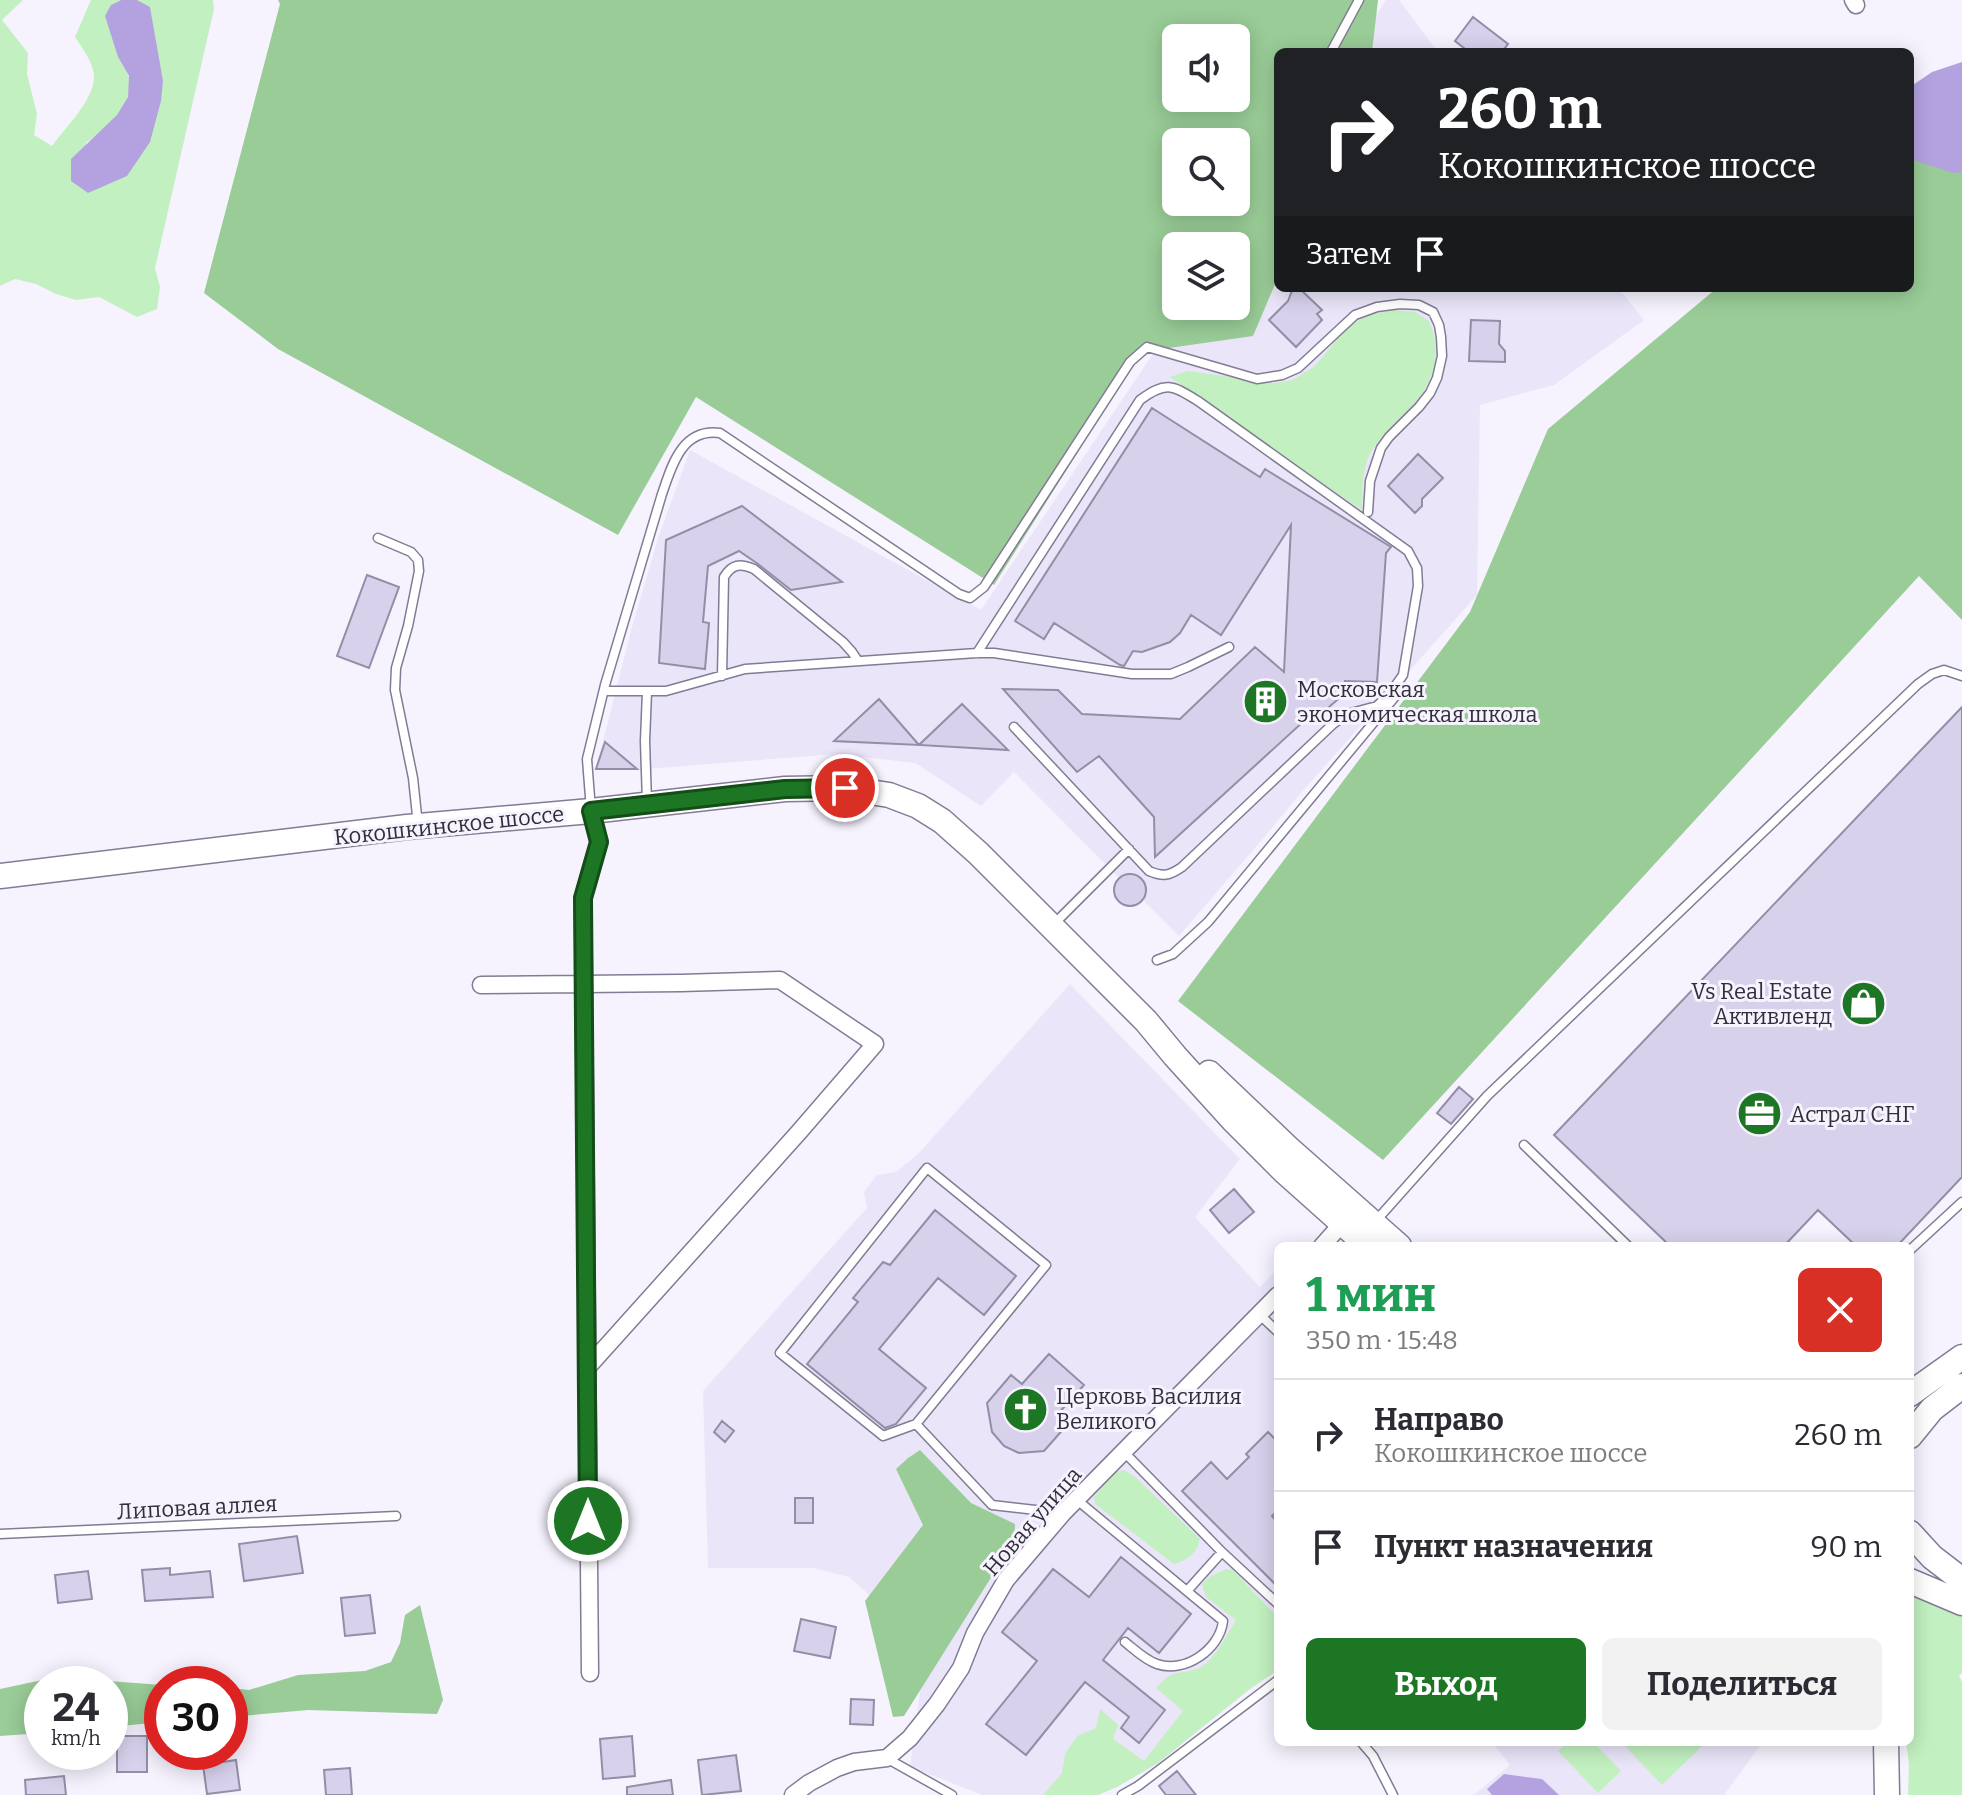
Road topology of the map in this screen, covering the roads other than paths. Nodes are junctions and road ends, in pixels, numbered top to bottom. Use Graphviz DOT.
graph roads {
  1 [pos="1359,0"];
  2 [pos="1333,48"];
  3 [pos="1368,512"];
  4 [pos="378,538"];
  5 [pos="1229,647"];
  6 [pos="977,653"];
  7 [pos="858,661"];
  8 [pos="722,676"];
  9 [pos="1962,676"];
  10 [pos="1403,687"];
  11 [pos="604,691"];
  12 [pos="647,692"];
  13 [pos="1014,727"];
  14 [pos="647,804"];
  15 [pos="591,811"];
  16 [pos="419,826"];
  17 [pos="1129,849"];
  18 [pos="0,876"];
  19 [pos="1052,926"];
  20 [pos="1157,960"];
  21 [pos="584,983"];
  22 [pos="481,985"];
  23 [pos="1524,1145"];
  24 [pos="1962,1202"];
  25 [pos="1360,1225"];
  26 [pos="1329,1242"];
  27 [pos="1392,1242"];
  28 [pos="1624,1242"];
  29 [pos="1914,1246"];
  30 [pos="1274,1299"];
  31 [pos="1260,1315"];
  32 [pos="1274,1328"];
  33 [pos="1962,1357"];
  34 [pos="587,1368"];
  35 [pos="1962,1386"];
  36 [pos="1914,1393"];
  37 [pos="916,1424"];
  38 [pos="1914,1431"];
  39 [pos="1124,1452"];
  40 [pos="1076,1499"];
  41 [pos="1063,1513"];
  42 [pos="396,1516"];
  43 [pos="0,1534"];
  44 [pos="1914,1537"];
  45 [pos="1222,1552"];
  46 [pos="1914,1566"];
  47 [pos="1962,1582"];
  48 [pos="1914,1583"];
  49 [pos="1187,1591"];
  50 [pos="1274,1600"];
  51 [pos="1962,1603"];
  52 [pos="1125,1642"];
  53 [pos="590,1673"];
  54 [pos="1274,1683"];
  55 [pos="1364,1746"];
  56 [pos="1886,1746"];
  57 [pos="887,1758"];
  58 [pos="1139,1791"];
  59 [pos="793,1795"];
  60 [pos="952,1795"];
  61 [pos="1122,1795"];
  62 [pos="1393,1795"];
  63 [pos="1887,1795"];
  1 -- 2 [label="lane"];
  3 -- 11 [label="lane"];
  4 -- 16 [label="lane"];
  5 -- 6 [label="lane"];
  6 -- 7 [label="lane"];
  6 -- 17 [label="lane"];
  7 -- 8 [label="lane"];
  7 -- 8 [label="lane"];
  8 -- 12 [label="lane"];
  9 -- 25 [label="lane"];
  10 -- 20 [label="lane"];
  11 -- 12 [label="lane"];
  11 -- 15 [label="lane"];
  12 -- 14 [label="lane"];
  13 -- 17 [label="lane"];
  14 -- 15 [label="main road, Кокошкинское шоссе"];
  14 -- 19 [label="main road, Кокошкинское шоссе"];
  15 -- 16 [label="main road, Кокошкинское шоссе"];
  15 -- 21 [label="street"];
  16 -- 18 [label="main road, Кокошкинское шоссе"];
  17 -- 19 [label="lane"];
  19 -- 25 [label="main road, Кокошкинское шоссе"];
  21 -- 22 [label="street"];
  21 -- 34 [label="street"];
  21 -- 34 [label="street"];
  23 -- 28 [label="lane"];
  24 -- 29 [label="lane"];
  25 -- 26 [label="street"];
  25 -- 27 [label="main road, Кокошкинское шоссе"];
  30 -- 31 [label="street, Новая улица"];
  31 -- 32 [label="lane"];
  31 -- 39 [label="street, Новая улица"];
  33 -- 36 [label="main road"];
  34 -- 53 [label="street"];
  35 -- 38 [label="main road"];
  37 -- 37 [label="lane"];
  37 -- 41 [label="lane"];
  39 -- 40 [label="street, Новая улица"];
  39 -- 45 [label="lane"];
  40 -- 41 [label="street, Новая улица"];
  40 -- 49 [label="lane"];
  41 -- 57 [label="street, Новая улица"];
  42 -- 43 [label="lane, Липовая аллея"];
  44 -- 47 [label="main road"];
  45 -- 49 [label="lane"];
  45 -- 50 [label="lane"];
  46 -- 47 [label="main road"];
  48 -- 51 [label="main road"];
  49 -- 52 [label="lane"];
  54 -- 58 [label="lane"];
  55 -- 62 [label="lane"];
  56 -- 63 [label="main road"];
  57 -- 59 [label="street"];
  57 -- 60 [label="lane"];
  58 -- 61 [label="lane"];
}
